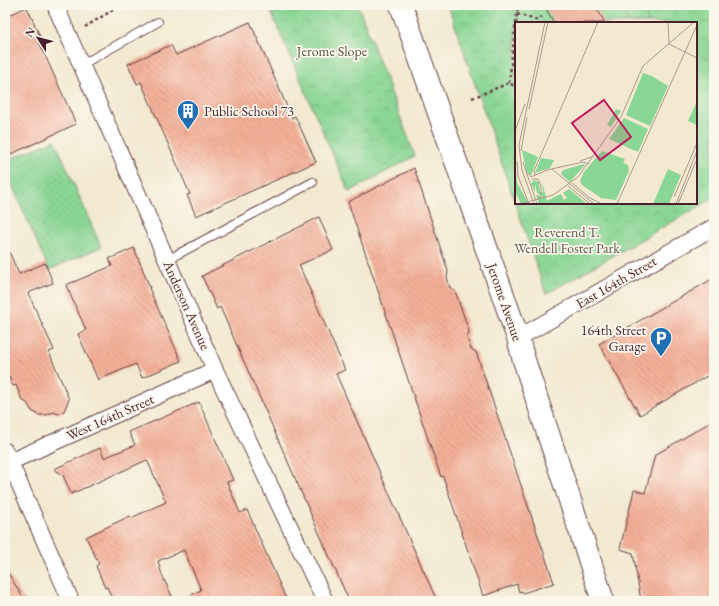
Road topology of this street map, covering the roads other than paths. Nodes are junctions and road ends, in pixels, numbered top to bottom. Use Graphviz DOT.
graph roads {
  1 [pos="55,5"];
  2 [pos="401,5"];
  3 [pos="158,22"];
  4 [pos="81,65"];
  5 [pos="313,182"];
  6 [pos="714,227"];
  7 [pos="167,260"];
  8 [pos="518,338"];
  9 [pos="216,370"];
  10 [pos="6,459"];
  11 [pos="70,601"];
  12 [pos="325,601"];
  13 [pos="603,601"];
  1 -- 4 [label="street, Anderson Avenue"];
  2 -- 8 [label="main road, Jerome Avenue"];
  3 -- 4 [label="lane"];
  4 -- 7 [label="street, Anderson Avenue"];
  5 -- 7 [label="lane"];
  6 -- 8 [label="street, East 164th Street"];
  7 -- 9 [label="street, Anderson Avenue"];
  8 -- 13 [label="main road, Jerome Avenue"];
  9 -- 10 [label="street, West 164th Street"];
  9 -- 12 [label="street, Anderson Avenue"];
  10 -- 11 [label="street"];
}
